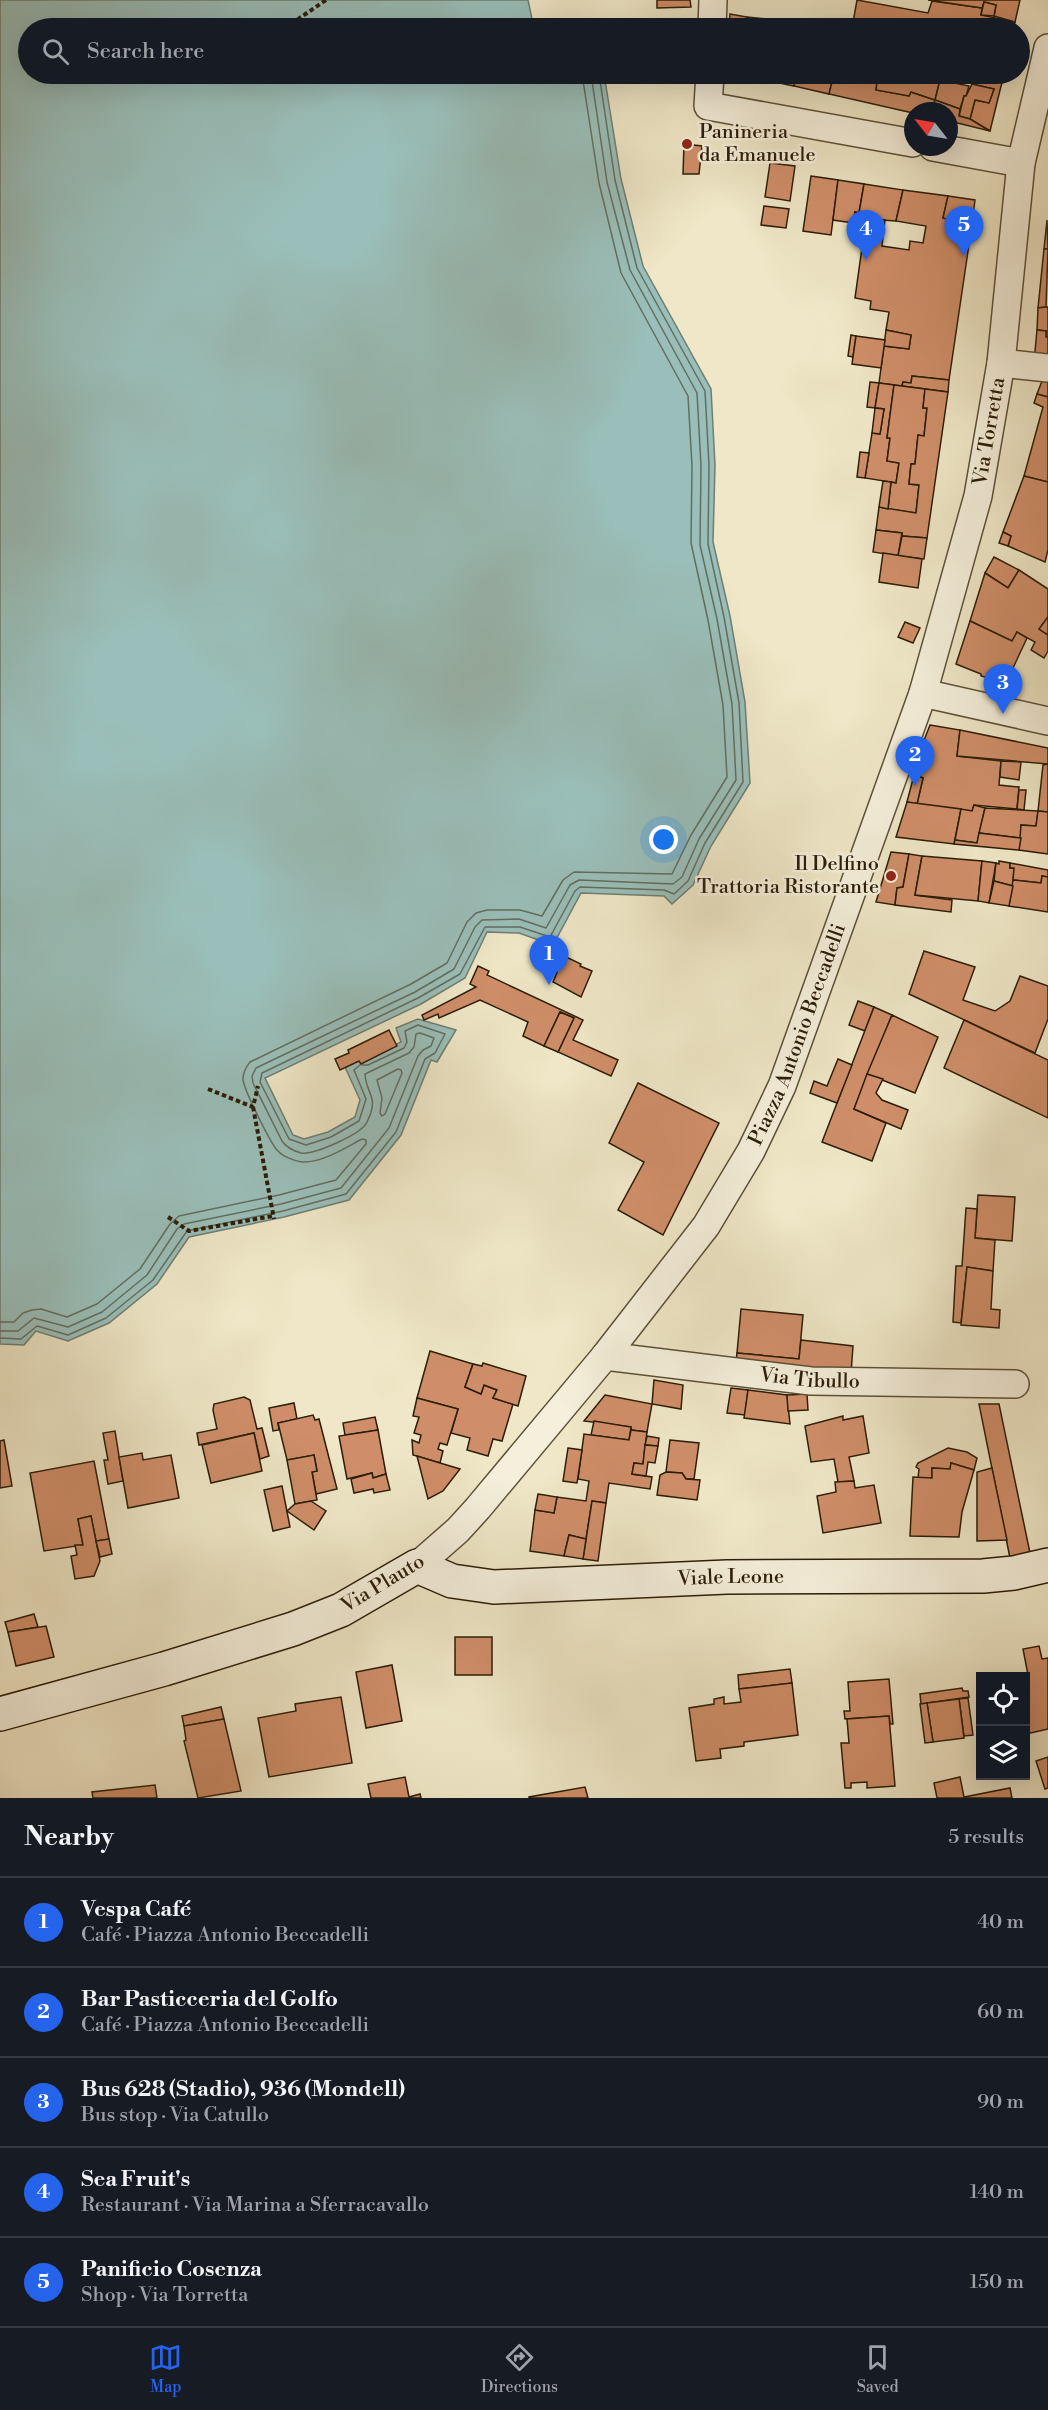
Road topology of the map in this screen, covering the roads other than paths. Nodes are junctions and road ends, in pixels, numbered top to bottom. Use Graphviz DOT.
graph roads {
  1 [pos="713,0"];
  2 [pos="712,18"];
  3 [pos="1048,48"];
  4 [pos="709,84"];
  5 [pos="904,141"];
  6 [pos="958,152"];
  7 [pos="1021,163"];
  8 [pos="1001,363"];
  9 [pos="1048,368"];
  10 [pos="923,693"];
  11 [pos="1048,721"];
  12 [pos="658,1288"];
  13 [pos="605,1356"];
  14 [pos="1016,1384"];
  15 [pos="1048,1565"];
  16 [pos="417,1566"];
  17 [pos="0,1714"];
  1 -- 2 [label="street"];
  3 -- 7 [label="street, Via Torretta"];
  4 -- 5 [label="street"];
  6 -- 7 [label="street"];
  7 -- 8 [label="street, Via Torretta"];
  8 -- 9 [label="street"];
  8 -- 10 [label="street, Via Torretta"];
  10 -- 11 [label="street"];
  10 -- 12 [label="street, Piazza Antonio Beccadelli"];
  12 -- 13 [label="street, Via Plauto"];
  13 -- 14 [label="street, Via Tibullo"];
  13 -- 16 [label="street, Via Plauto"];
  15 -- 16 [label="main road, Viale Leone"];
  16 -- 17 [label="main road, Via Plauto"];
}
